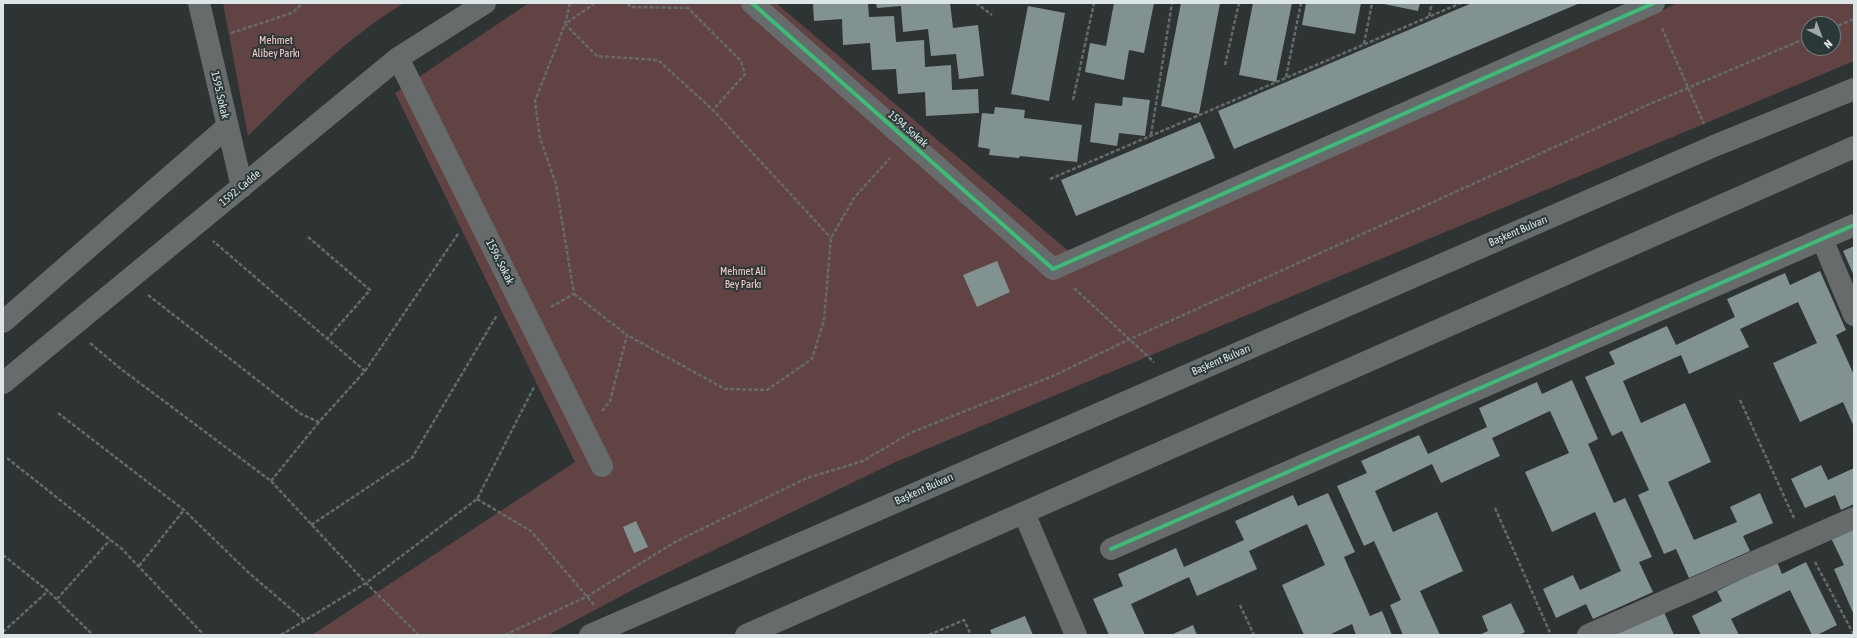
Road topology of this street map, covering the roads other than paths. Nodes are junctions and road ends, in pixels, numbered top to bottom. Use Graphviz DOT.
graph roads {
  1 [pos="199,3"];
  2 [pos="485,3"];
  3 [pos="752,3"];
  4 [pos="1653,4"];
  5 [pos="398,58"];
  6 [pos="1854,88"];
  7 [pos="228,126"];
  8 [pos="1854,147"];
  9 [pos="242,187"];
  10 [pos="1854,225"];
  11 [pos="1822,239"];
  12 [pos="1854,315"];
  13 [pos="3,322"];
  14 [pos="3,383"];
  15 [pos="602,466"];
  16 [pos="1024,513"];
  17 [pos="1854,518"];
  18 [pos="1111,549"];
  19 [pos="600,631"];
  20 [pos="746,635"];
  21 [pos="1076,635"];
  22 [pos="1588,635"];
  1 -- 7 [label="street, 1595. Sokak"];
  2 -- 5 [label="street, 1592. Cadde"];
  3 -- 4 [label="street, 1594. Sokak"];
  5 -- 9 [label="street, 1592. Cadde"];
  5 -- 15 [label="street, 1596. Sokak"];
  6 -- 19 [label="main road, Başkent Bulvarı"];
  7 -- 9 [label="street, 1595. Sokak"];
  7 -- 13 [label="street"];
  8 -- 16 [label="main road"];
  9 -- 14 [label="street, 1592. Cadde"];
  10 -- 11 [label="street"];
  11 -- 12 [label="street"];
  11 -- 18 [label="street"];
  16 -- 20 [label="main road"];
  16 -- 21 [label="street"];
  17 -- 22 [label="street"];
}
